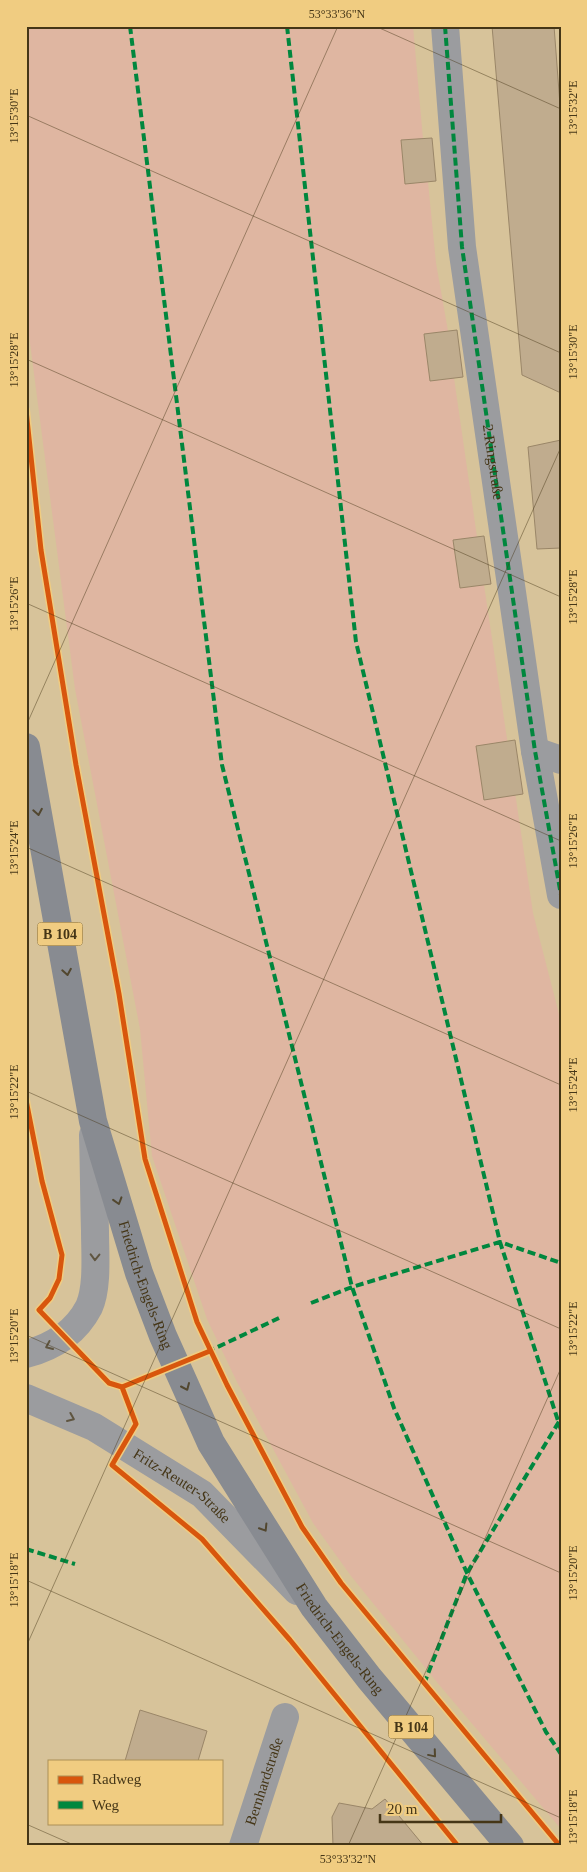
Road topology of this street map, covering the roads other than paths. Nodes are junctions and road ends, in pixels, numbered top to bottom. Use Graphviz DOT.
graph roads {
  1 [pos="445,26"];
  2 [pos="26,747"];
  3 [pos="535,751"];
  4 [pos="561,760"];
  5 [pos="561,895"];
  6 [pos="93,1121"];
  7 [pos="26,1354"];
  8 [pos="26,1398"];
  9 [pos="314,1607"];
  10 [pos="285,1718"];
  11 [pos="244,1846"];
  12 [pos="510,1846"];
  1 -- 3 [label="street, 2.Ringstraße"];
  2 -- 6 [label="main road, Friedrich-Engels-Ring / B 104, one-way"];
  3 -- 4 [label="street"];
  3 -- 5 [label="street, 2.Ringstraße"];
  6 -- 7 [label="street, B 104, one-way"];
  6 -- 9 [label="main road, Friedrich-Engels-Ring / B 104, one-way"];
  8 -- 9 [label="street, Fritz-Reuter-Straße, one-way"];
  9 -- 12 [label="main road, Friedrich-Engels-Ring / B 104, one-way"];
  10 -- 11 [label="street, Bernhardstraße"];
}
